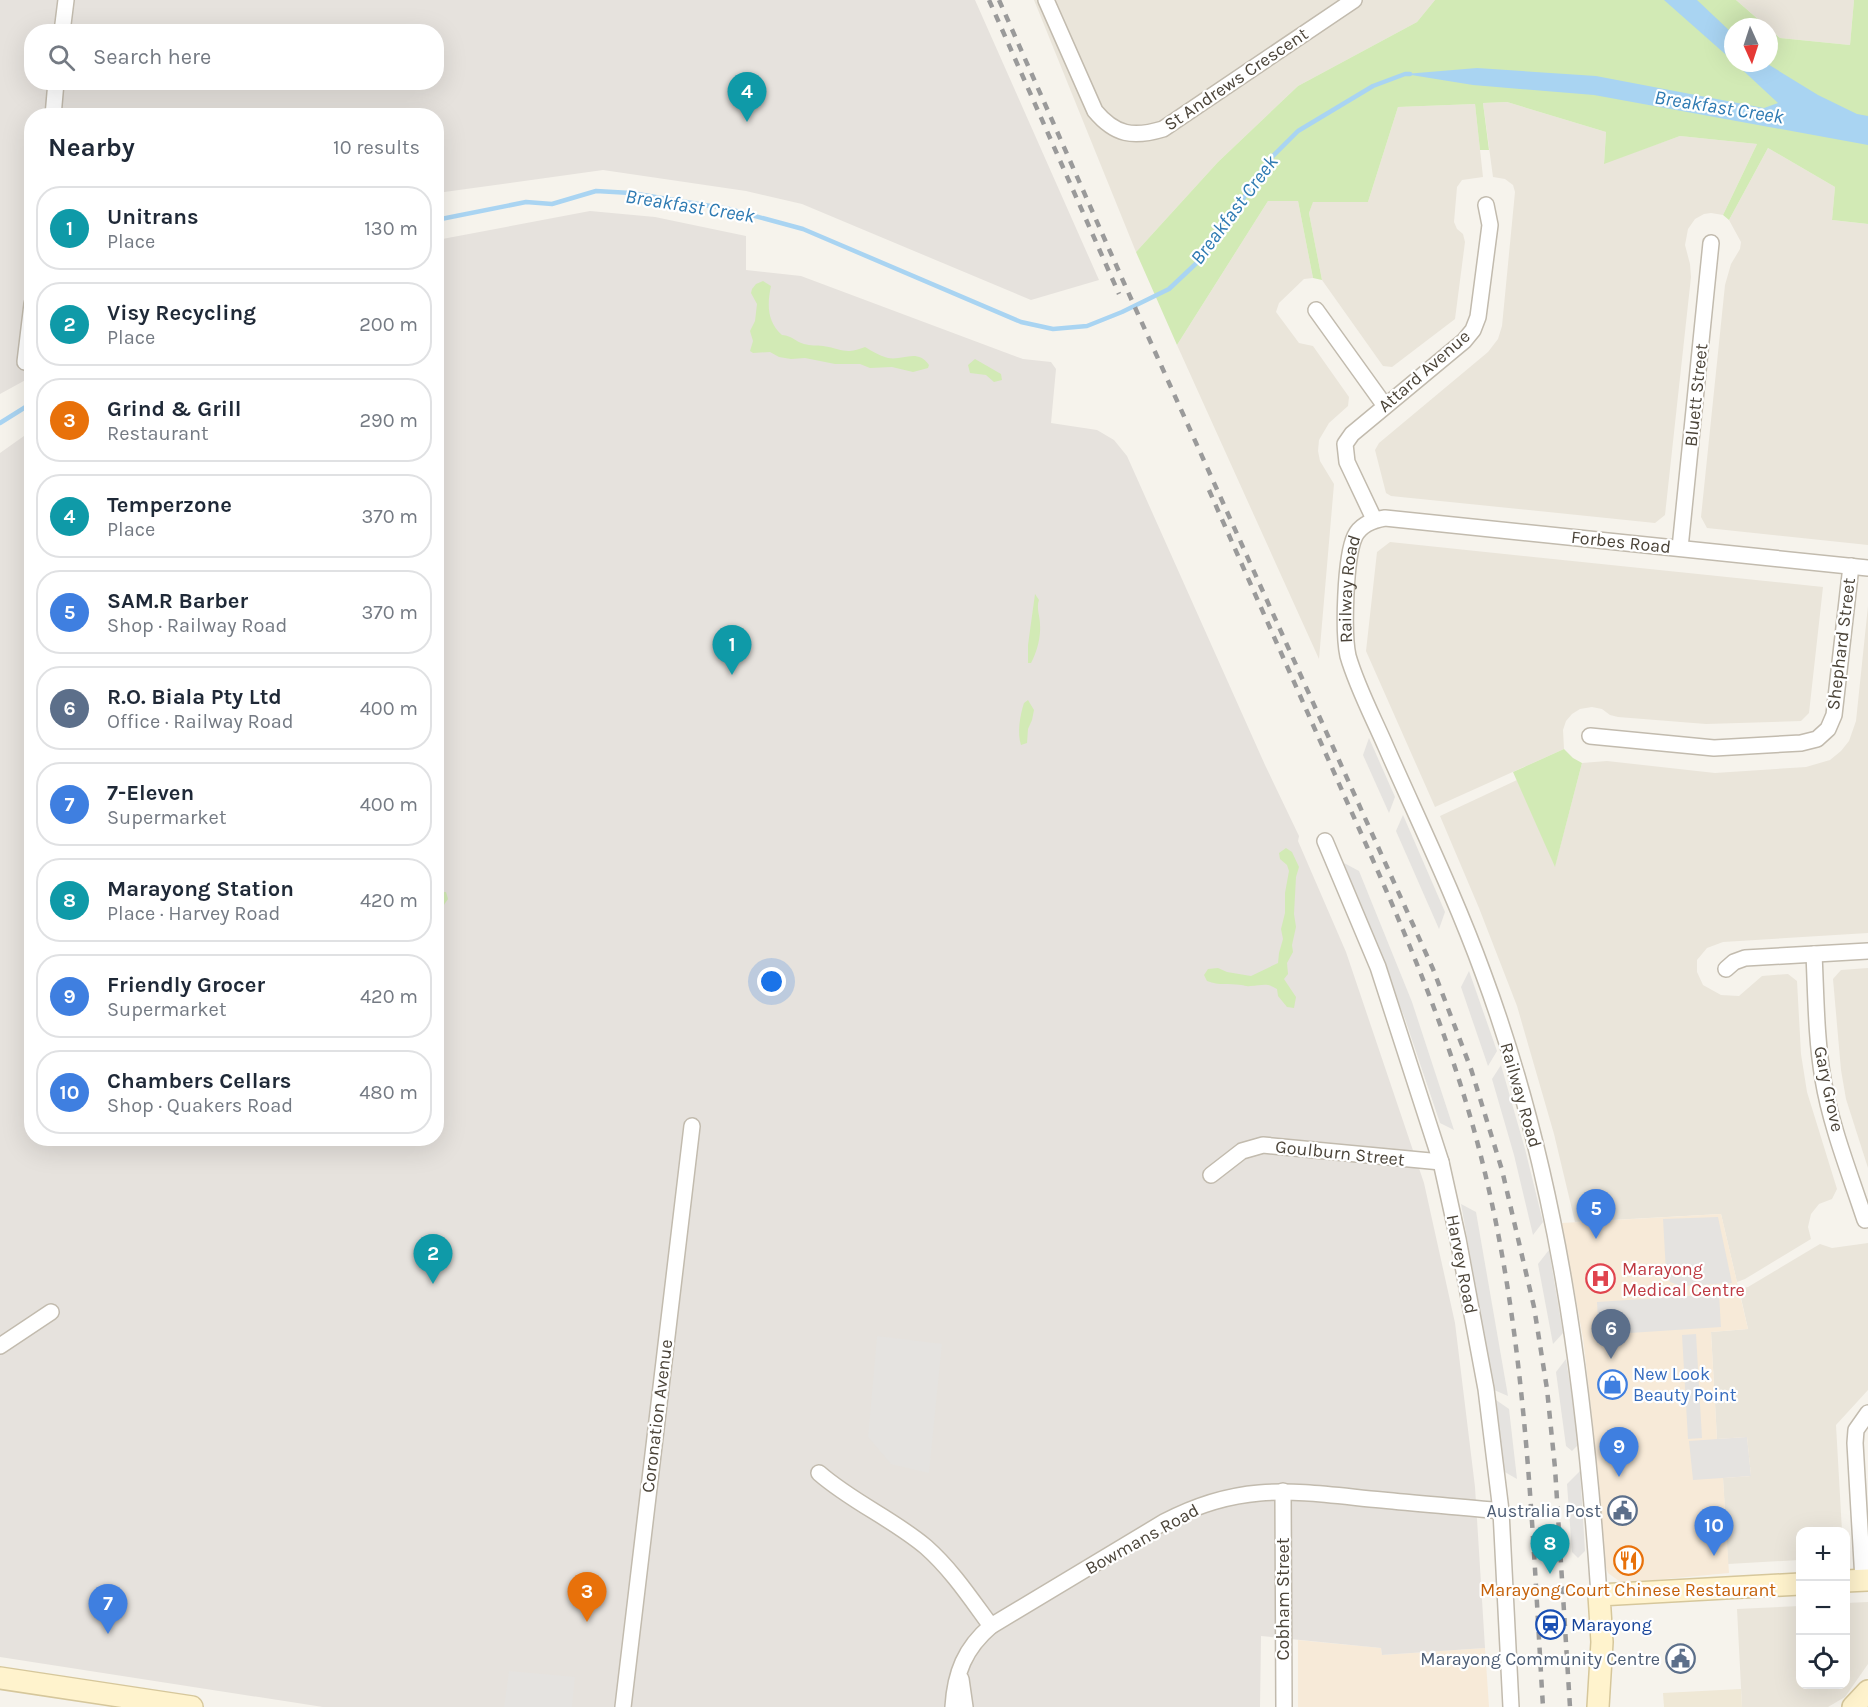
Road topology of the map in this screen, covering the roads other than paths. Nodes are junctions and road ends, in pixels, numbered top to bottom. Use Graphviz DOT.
graph roads {
  1 [pos="66,0"];
  2 [pos="1046,0"];
  3 [pos="1354,0"];
  4 [pos="63,24"];
  5 [pos="55,90"];
  6 [pos="54,108"];
  7 [pos="1486,205"];
  8 [pos="1711,243"];
  9 [pos="1316,310"];
  10 [pos="1385,406"];
  11 [pos="1374,519"];
  12 [pos="1680,548"];
  13 [pos="1851,566"];
  14 [pos="1868,568"];
  15 [pos="1590,736"];
  16 [pos="1325,841"];
  17 [pos="1868,951"];
  18 [pos="1814,954"];
  19 [pos="1726,969"];
  20 [pos="692,1126"];
  21 [pos="1441,1162"];
  22 [pos="1211,1174"];
  23 [pos="1865,1220"];
  24 [pos="51,1312"];
  25 [pos="0,1346"];
  26 [pos="1868,1413"];
  27 [pos="819,1473"];
  28 [pos="1283,1491"];
  29 [pos="1501,1510"];
  30 [pos="1859,1580"];
  31 [pos="1796,1584"];
  32 [pos="1599,1595"];
  33 [pos="991,1626"];
  34 [pos="960,1667"];
  35 [pos="0,1678"];
  36 [pos="1868,1691"];
  37 [pos="192,1707"];
  38 [pos="623,1707"];
  39 [pos="953,1707"];
  40 [pos="965,1707"];
  41 [pos="1284,1707"];
  42 [pos="1511,1707"];
  43 [pos="1598,1707"];
  44 [pos="1853,1707"];
  1 -- 4 [label="street"];
  2 -- 3 [label="street, St Andrews Crescent"];
  5 -- 6 [label="street"];
  7 -- 10 [label="street, Attard Avenue"];
  8 -- 12 [label="street, Bluett Street"];
  9 -- 10 [label="street"];
  10 -- 11 [label="street, Attard Avenue"];
  11 -- 12 [label="street, Forbes Road"];
  11 -- 32 [label="street, Railway Road"];
  12 -- 13 [label="street, Forbes Road"];
  13 -- 14 [label="street, Forbes Road"];
  13 -- 15 [label="street, Shephard Street"];
  16 -- 21 [label="street, Harvey Road"];
  17 -- 18 [label="street"];
  18 -- 19 [label="street"];
  18 -- 23 [label="street, Gary Grove"];
  20 -- 38 [label="street, Coronation Avenue"];
  21 -- 22 [label="street, Goulburn Street"];
  21 -- 29 [label="street, Harvey Road"];
  24 -- 25 [label="street"];
  26 -- 30 [label="street"];
  27 -- 33 [label="street"];
  28 -- 29 [label="street, Bowmans Road"];
  28 -- 33 [label="street, Bowmans Road"];
  28 -- 41 [label="street, Cobham Street"];
  29 -- 42 [label="street, Harvey Road"];
  31 -- 32 [label="street"];
  32 -- 43 [label="street, Railway Road"];
  33 -- 34 [label="street, Bowmans Road"];
  34 -- 39 [label="street, Bowmans Road"];
  34 -- 40 [label="street"];
  35 -- 37 [label="street"];
  36 -- 44 [label="street"];
}
